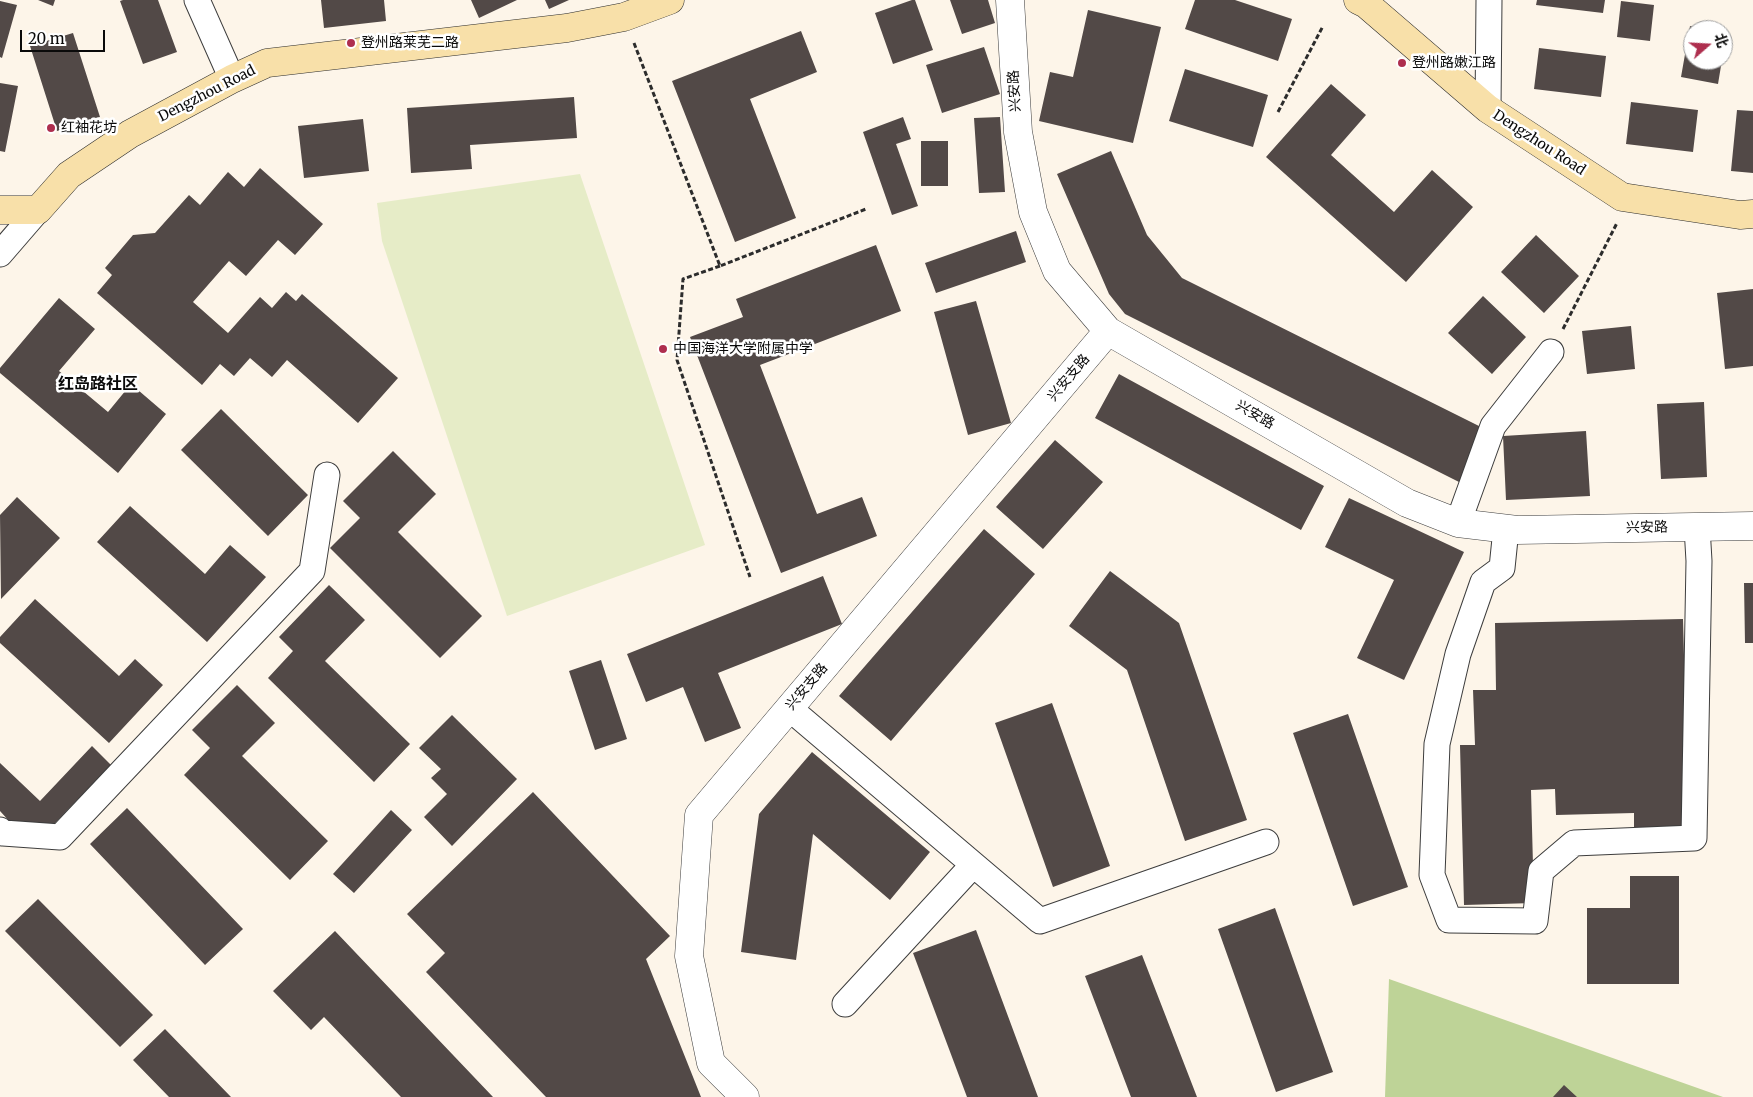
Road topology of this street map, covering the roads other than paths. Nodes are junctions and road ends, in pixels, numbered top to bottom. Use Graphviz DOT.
graph roads {
  1 [pos="196,0"];
  2 [pos="670,0"];
  3 [pos="1010,0"];
  4 [pos="1358,0"];
  5 [pos="1489,0"];
  6 [pos="232,79"];
  7 [pos="1488,109"];
  8 [pos="0,210"];
  9 [pos="38,210"];
  10 [pos="1753,214"];
  11 [pos="0,254"];
  12 [pos="1108,331"];
  13 [pos="1551,352"];
  14 [pos="327,476"];
  15 [pos="1458,523"];
  16 [pos="1753,526"];
  17 [pos="1697,527"];
  18 [pos="1506,529"];
  19 [pos="789,708"];
  20 [pos="0,830"];
  21 [pos="1266,842"];
  22 [pos="973,865"];
  23 [pos="845,1004"];
  24 [pos="745,1097"];
  1 -- 6 [label="street"];
  2 -- 6 [label="main road, Dengzhou Road"];
  3 -- 12 [label="street, 兴安路"];
  4 -- 7 [label="main road, Dengzhou Road"];
  5 -- 7 [label="street"];
  6 -- 9 [label="main road, Dengzhou Road"];
  7 -- 10 [label="main road, Dengzhou Road"];
  8 -- 9 [label="main road"];
  9 -- 11 [label="street"];
  12 -- 15 [label="street, 兴安路"];
  12 -- 19 [label="street, 兴安支路"];
  13 -- 15 [label="street"];
  14 -- 20 [label="street"];
  15 -- 18 [label="street, 兴安路"];
  16 -- 17 [label="street, 兴安路"];
  17 -- 18 [label="street, 兴安路"];
  17 -- 18 [label="street"];
  19 -- 22 [label="street"];
  19 -- 24 [label="street, 兴安支路"];
  21 -- 22 [label="street"];
  22 -- 23 [label="street"];
}
